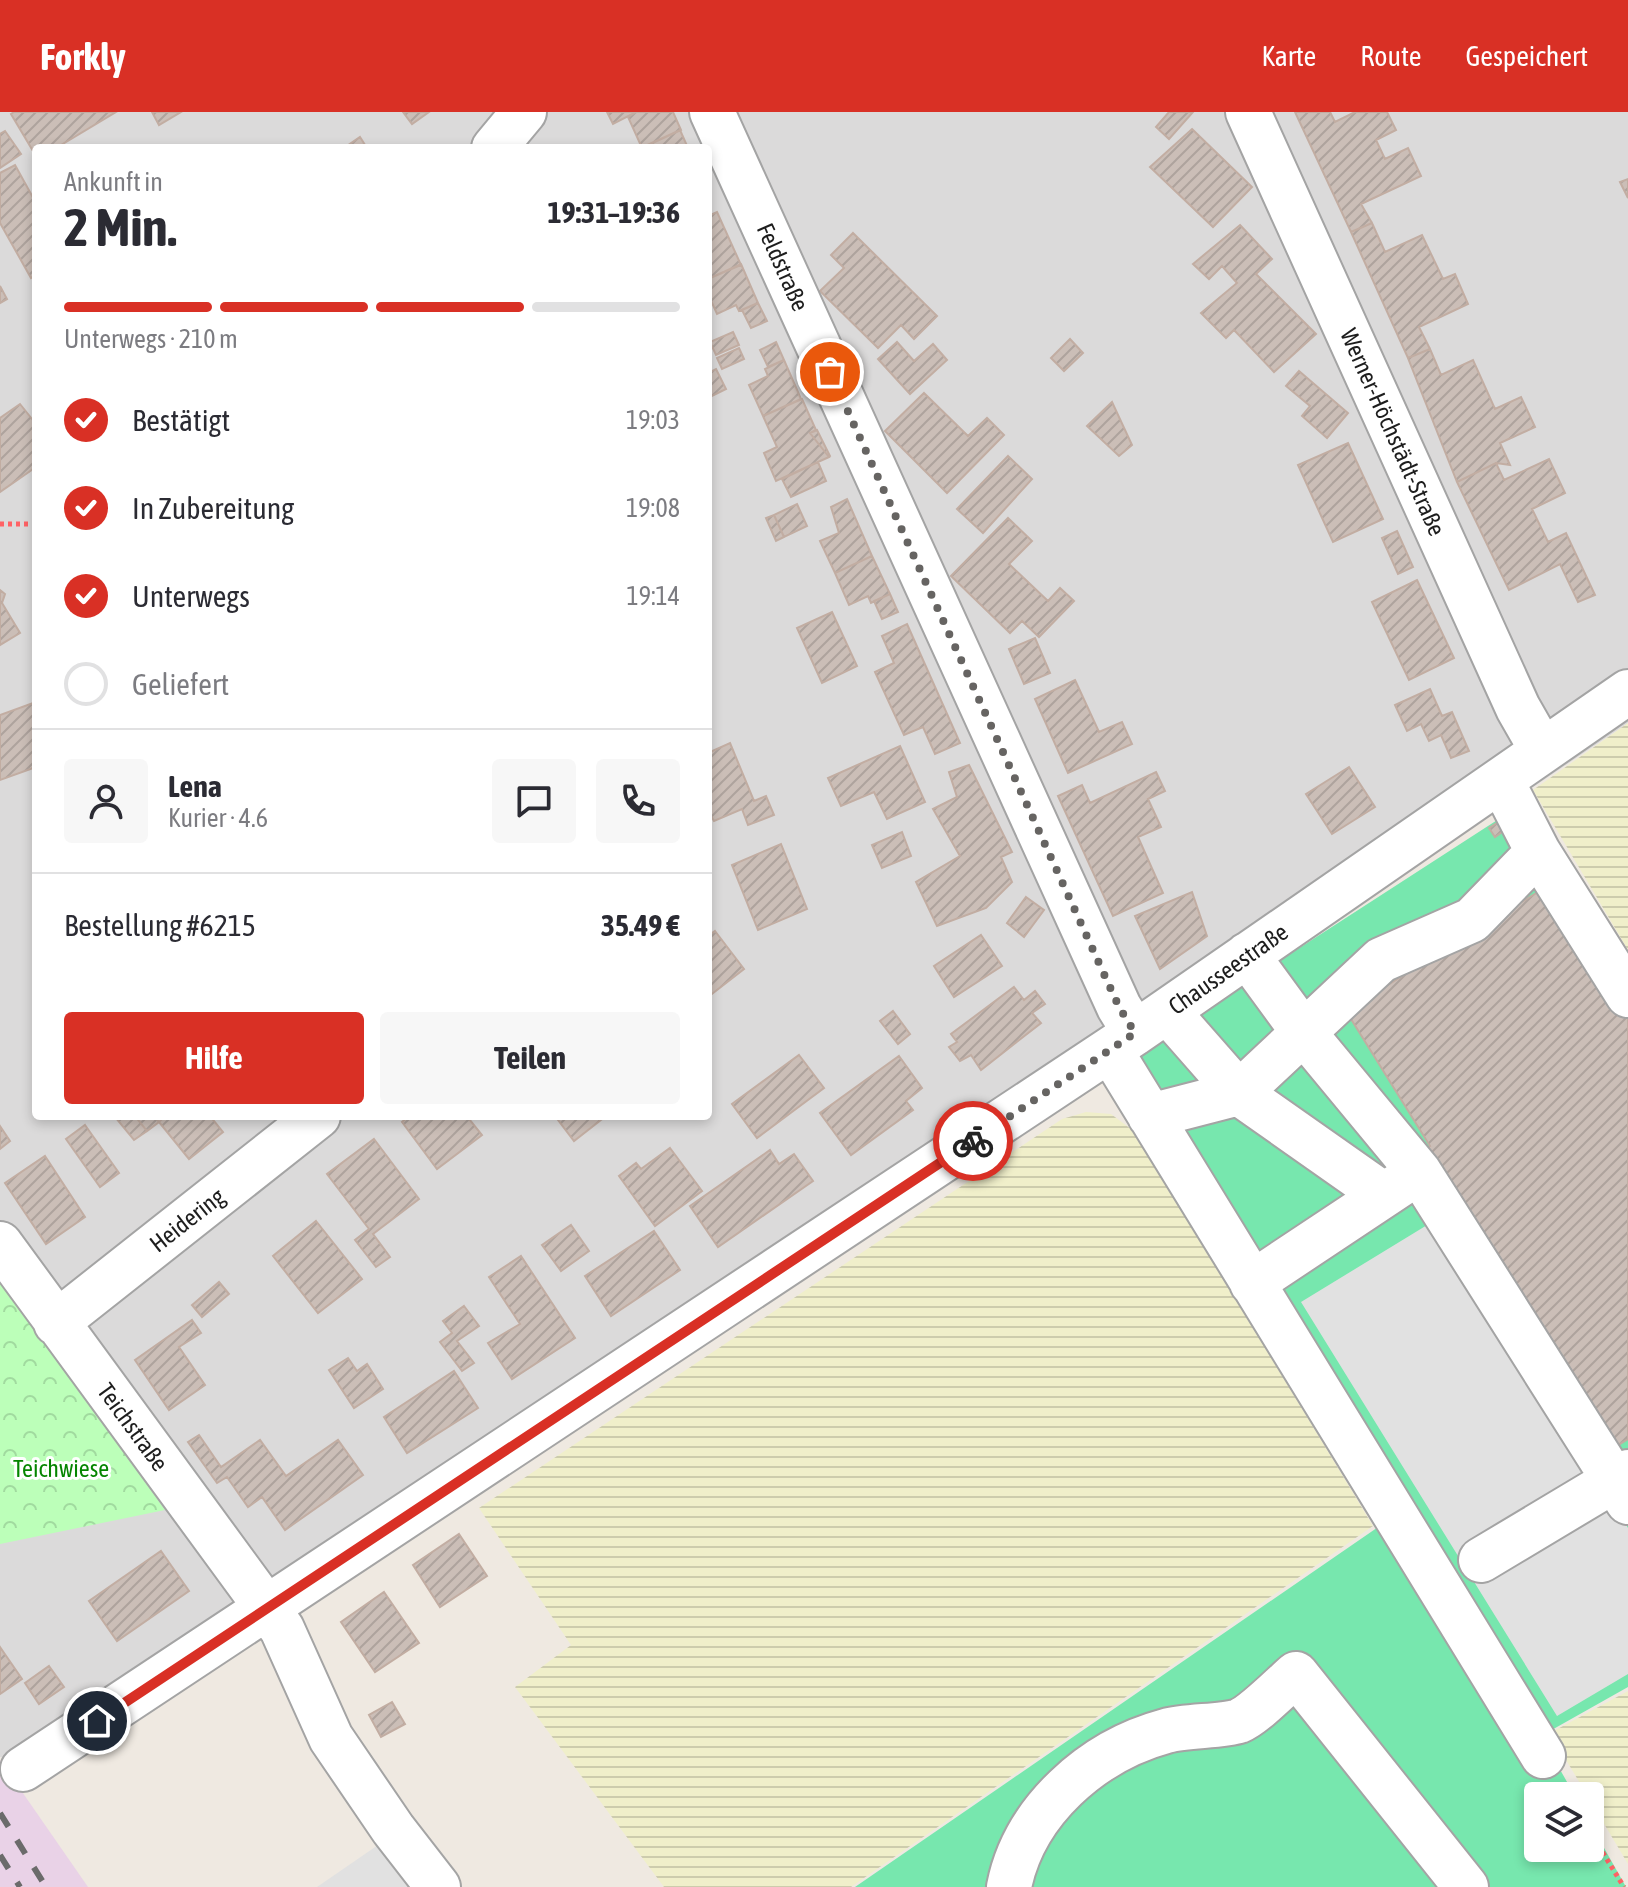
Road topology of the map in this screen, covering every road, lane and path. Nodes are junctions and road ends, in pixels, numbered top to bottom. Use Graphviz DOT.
graph roads {
  1 [pos="524,112"];
  2 [pos="712,112"];
  3 [pos="1248,112"];
  4 [pos="497,144"];
  5 [pos="0,524"];
  6 [pos="32,524"];
  7 [pos="1628,692"];
  8 [pos="1542,750"];
  9 [pos="1501,780"];
  10 [pos="1538,852"];
  11 [pos="1247,955"];
  12 [pos="1628,995"];
  13 [pos="1137,1031"];
  14 [pos="1304,1033"];
  15 [pos="1239,1093"];
  16 [pos="1150,1116"];
  17 [pos="313,1120"];
  18 [pos="1402,1184"];
  19 [pos="0,1244"];
  20 [pos="1252,1283"];
  21 [pos="56,1323"];
  22 [pos="1624,1485"];
  23 [pos="1481,1560"];
  24 [pos="268,1609"];
  25 [pos="1543,1756"];
  26 [pos="23,1769"];
  27 [pos="1604,1855"];
  28 [pos="438,1887"];
  29 [pos="1009,1887"];
  30 [pos="1466,1887"];
  31 [pos="1624,1887"];
  1 -- 4 [label="street"];
  2 -- 13 [label="street, Feldstraße"];
  3 -- 8 [label="street, Werner-Höchstädt-Straße"];
  5 -- 6 [label="path"];
  7 -- 8 [label="street, Chausseestraße"];
  8 -- 9 [label="street, Chausseestraße"];
  9 -- 10 [label="street"];
  9 -- 11 [label="street, Chausseestraße"];
  10 -- 12 [label="street"];
  10 -- 14 [label="street"];
  11 -- 13 [label="street, Chausseestraße"];
  11 -- 14 [label="street"];
  13 -- 15 [label="street"];
  13 -- 16 [label="street"];
  13 -- 24 [label="street, Chausseestraße"];
  14 -- 15 [label="street"];
  14 -- 18 [label="street"];
  15 -- 16 [label="street"];
  15 -- 18 [label="street"];
  16 -- 20 [label="street"];
  17 -- 21 [label="street, Heidering"];
  18 -- 20 [label="street"];
  18 -- 22 [label="street"];
  19 -- 21 [label="street, Teichstraße"];
  20 -- 25 [label="street"];
  21 -- 24 [label="street, Teichstraße"];
  22 -- 23 [label="street"];
  24 -- 26 [label="street, Chausseestraße"];
  24 -- 28 [label="street, Teichstraße"];
  27 -- 31 [label="path"];
  29 -- 30 [label="street"];
}
